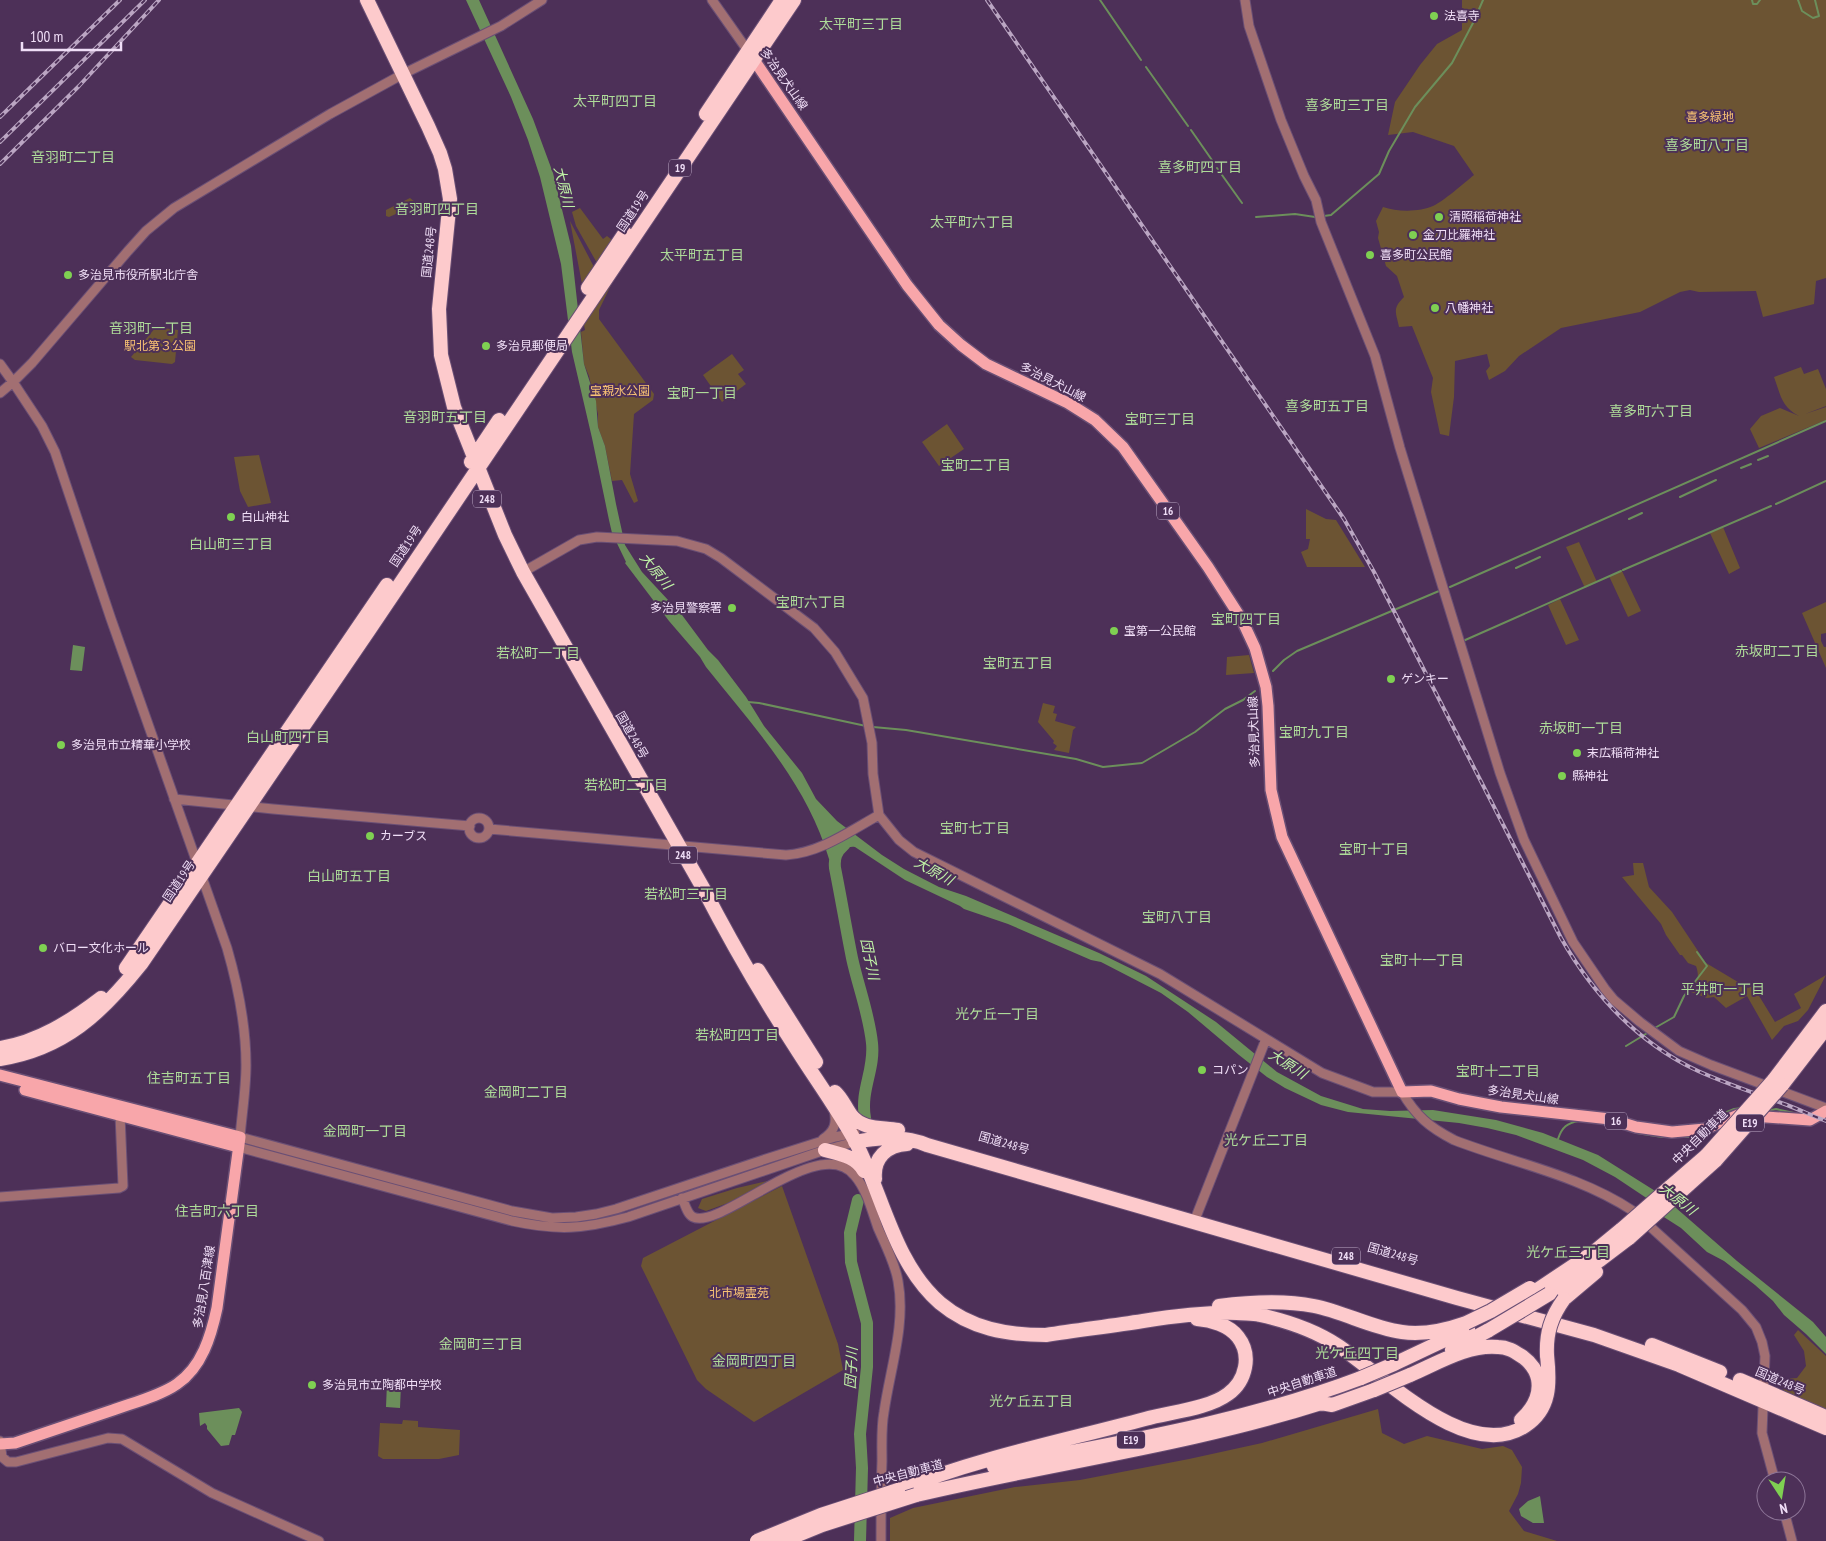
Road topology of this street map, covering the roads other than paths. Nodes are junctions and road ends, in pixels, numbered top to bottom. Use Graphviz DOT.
graph roads {
  1 [pos="367,0"];
  2 [pos="542,0"];
  3 [pos="712,0"];
  4 [pos="782,0"];
  5 [pos="794,0"];
  6 [pos="1245,0"];
  7 [pos="751,56"];
  8 [pos="403,74"];
  9 [pos="0,364"];
  10 [pos="13,382"];
  11 [pos="0,393"];
  12 [pos="478,459"];
  13 [pos="456,499"];
  14 [pos="505,535"];
  15 [pos="527,569"];
  16 [pos="174,798"];
  17 [pos="244,805"];
  18 [pos="880,815"];
  19 [pos="683,847"];
  20 [pos="199,871"];
  21 [pos="1826,1011"];
  22 [pos="1826,1028"];
  23 [pos="1264,1042"];
  24 [pos="0,1048"];
  25 [pos="0,1059"];
  26 [pos="0,1075"];
  27 [pos="0,1083"];
  28 [pos="1778,1083"];
  29 [pos="1402,1092"];
  30 [pos="834,1098"];
  31 [pos="1824,1108"];
  32 [pos="120,1115"];
  33 [pos="901,1132"];
  34 [pos="856,1137"];
  35 [pos="239,1142"];
  36 [pos="927,1145"];
  37 [pos="821,1146"];
  38 [pos="873,1179"];
  39 [pos="0,1197"];
  40 [pos="682,1198"];
  41 [pos="1195,1218"];
  42 [pos="1628,1236"];
  43 [pos="1539,1290"];
  44 [pos="1217,1306"];
  45 [pos="1144,1321"];
  46 [pos="1470,1324"];
  47 [pos="1403,1370"];
  48 [pos="1368,1384"];
  49 [pos="1764,1395"];
  50 [pos="1826,1417"];
  51 [pos="1826,1428"];
  52 [pos="0,1443"];
  53 [pos="1772,1471"];
  54 [pos="898,1490"];
  55 [pos="1787,1521"];
  56 [pos="319,1541"];
  57 [pos="757,1541"];
  58 [pos="783,1541"];
  59 [pos="881,1541"];
  60 [pos="1792,1541"];
  1 -- 8 [label="highway, 国道248号 / 248"];
  2 -- 8 [label="street"];
  3 -- 7 [label="street"];
  4 -- 7 [label="highway, 国道19号 / 19"];
  5 -- 7 [label="highway, 国道19号 / 19"];
  6 -- 31 [label="street"];
  7 -- 12 [label="highway, 国道19号 / 19"];
  7 -- 29 [label="main road, 多治見犬山線 / 16"];
  8 -- 10 [label="street"];
  8 -- 12 [label="highway, 国道248号 / 248"];
  9 -- 10 [label="street"];
  10 -- 11 [label="street"];
  10 -- 16 [label="street"];
  12 -- 13 [label="highway, 国道19号 / 19"];
  12 -- 14 [label="highway, 国道248号 / 248"];
  12 -- 15 [label="highway, 国道248号 / 248"];
  12 -- 17 [label="highway, 国道19号 / 19"];
  13 -- 14 [label="highway, 248"];
  13 -- 17 [label="highway, 国道19号 / 19"];
  14 -- 15 [label="highway, 国道248号 / 248"];
  15 -- 18 [label="street"];
  15 -- 19 [label="highway, 国道248号 / 248"];
  16 -- 17 [label="street"];
  16 -- 20 [label="street"];
  17 -- 19 [label="street"];
  17 -- 20 [label="highway, 国道19号 / 19"];
  18 -- 19 [label="street"];
  18 -- 23 [label="street"];
  19 -- 30 [label="highway, 国道248号 / 248"];
  20 -- 24 [label="highway, 国道19号 / 19"];
  20 -- 25 [label="highway, 国道19号 / 19"];
  20 -- 35 [label="street"];
  21 -- 28 [label="highway, 中央自動車道 / E19"];
  22 -- 28 [label="highway, 中央自動車道 / E19"];
  23 -- 29 [label="street"];
  23 -- 41 [label="street"];
  26 -- 35 [label="main road"];
  27 -- 32 [label="main road"];
  28 -- 42 [label="highway, 中央自動車道 / E19, bridge"];
  29 -- 31 [label="main road, 多治見犬山線 / 16"];
  29 -- 49 [label="street"];
  30 -- 33 [label="highway, 248"];
  30 -- 34 [label="highway, 国道248号 / 248"];
  30 -- 37 [label="street"];
  32 -- 35 [label="main road"];
  32 -- 39 [label="street"];
  33 -- 34 [label="highway, 国道248号 / 248"];
  33 -- 41 [label="highway, 国道248号 / 248"];
  34 -- 36 [label="highway, 国道248号 / 248"];
  34 -- 37 [label="street"];
  34 -- 38 [label="highway"];
  35 -- 37 [label="street"];
  35 -- 40 [label="street"];
  35 -- 52 [label="main road, 多治見八百津線"];
  36 -- 38 [label="highway"];
  36 -- 41 [label="highway, 国道248号 / 248"];
  37 -- 38 [label="highway"];
  37 -- 40 [label="street"];
  38 -- 44 [label="highway"];
  38 -- 45 [label="highway"];
  40 -- 59 [label="street"];
  41 -- 49 [label="highway, 国道248号 / 248"];
  42 -- 43 [label="highway, 中央自動車道 / E19"];
  42 -- 43 [label="highway"];
  42 -- 45 [label="highway, bridge"];
  43 -- 46 [label="highway, bridge"];
  43 -- 47 [label="highway, 中央自動車道 / E19, bridge"];
  44 -- 46 [label="highway"];
  44 -- 47 [label="highway"];
  45 -- 54 [label="highway"];
  46 -- 47 [label="highway, 中央自動車道 / E19"];
  47 -- 48 [label="highway, 中央自動車道 / E19, bridge"];
  47 -- 48 [label="highway, bridge"];
  48 -- 54 [label="highway, 中央自動車道 / E19"];
  48 -- 58 [label="highway, 中央自動車道 / E19, bridge"];
  49 -- 50 [label="highway, 国道248号 / 248"];
  49 -- 51 [label="highway, 国道248号 / 248"];
  49 -- 53 [label="street"];
  52 -- 56 [label="street"];
  54 -- 57 [label="highway, 中央自動車道 / E19, bridge"];
  55 -- 60 [label="street"];
}
